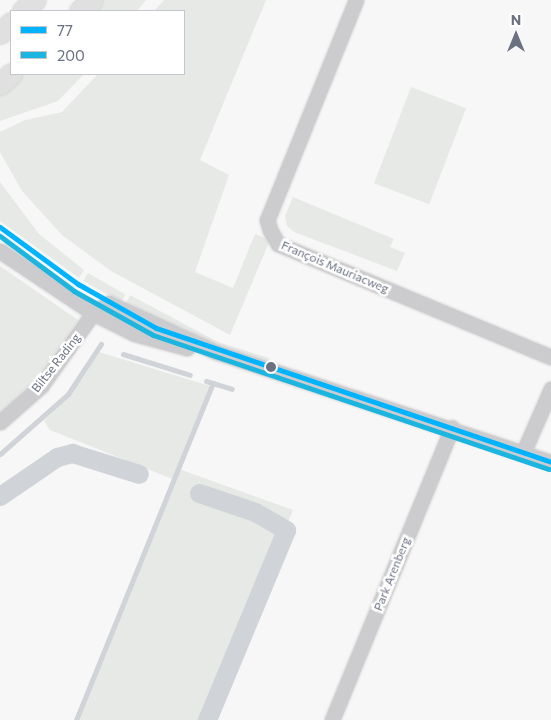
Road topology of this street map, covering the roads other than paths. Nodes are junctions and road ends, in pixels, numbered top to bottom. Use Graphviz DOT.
graph roads {
  1 [pos="35,0"];
  2 [pos="92,0"];
  3 [pos="356,0"];
  4 [pos="24,10"];
  5 [pos="81,10"];
  6 [pos="10,23"];
  7 [pos="0,33"];
  8 [pos="10,75"];
  9 [pos="0,84"];
  10 [pos="0,251"];
  11 [pos="90,317"];
  12 [pos="551,357"];
  13 [pos="551,389"];
  14 [pos="0,422"];
  15 [pos="452,428"];
  16 [pos="523,453"];
  17 [pos="551,462"];
  18 [pos="332,720"];
  1 -- 4 [label="main road"];
  2 -- 5 [label="main road"];
  3 -- 12 [label="street, François Mauriacweg"];
  6 -- 7 [label="main road"];
  8 -- 9 [label="main road"];
  10 -- 11 [label="street"];
  11 -- 14 [label="street, Biltse Rading"];
  11 -- 15 [label="street"];
  13 -- 16 [label="street"];
  15 -- 16 [label="street"];
  15 -- 18 [label="street, Park Arenberg"];
  16 -- 17 [label="street"];
}
